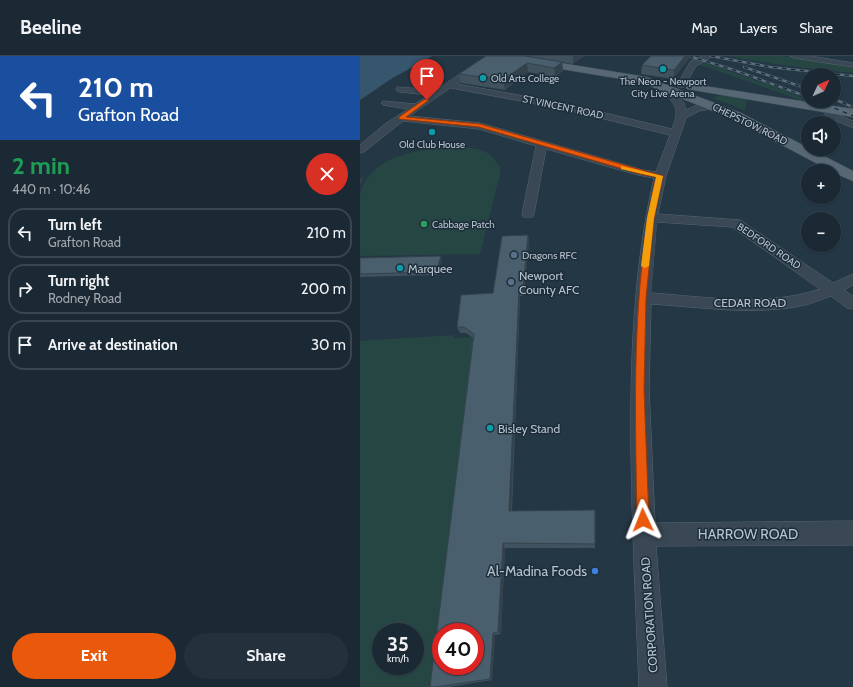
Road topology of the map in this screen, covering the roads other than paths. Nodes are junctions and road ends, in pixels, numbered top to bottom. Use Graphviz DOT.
graph roads {
  1 [pos="492,56"];
  2 [pos="500,56"];
  3 [pos="709,56"];
  4 [pos="794,56"];
  5 [pos="825,58"];
  6 [pos="853,65"];
  7 [pos="642,80"];
  8 [pos="449,85"];
  9 [pos="681,85"];
  10 [pos="666,88"];
  11 [pos="400,89"];
  12 [pos="437,93"];
  13 [pos="386,103"];
  14 [pos="801,104"];
  15 [pos="714,106"];
  16 [pos="417,107"];
  17 [pos="826,108"];
  18 [pos="853,113"];
  19 [pos="401,118"];
  20 [pos="679,125"];
  21 [pos="853,125"];
  22 [pos="366,132"];
  23 [pos="380,134"];
  24 [pos="545,144"];
  25 [pos="360,150"];
  26 [pos="660,176"];
  27 [pos="853,177"];
  28 [pos="528,214"];
  29 [pos="650,218"];
  30 [pos="853,279"];
  31 [pos="833,290"];
  32 [pos="642,298"];
  33 [pos="853,304"];
  34 [pos="853,533"];
  35 [pos="644,535"];
  36 [pos="653,687"];
  1 -- 8 [label="street"];
  2 -- 7 [label="main road"];
  3 -- 9 [label="street"];
  4 -- 5 [label="street"];
  5 -- 6 [label="street"];
  7 -- 9 [label="main road"];
  7 -- 10 [label="main road, CHEPSTOW ROAD"];
  8 -- 12 [label="street"];
  8 -- 20 [label="street, ST VINCENT ROAD"];
  9 -- 10 [label="main road"];
  9 -- 14 [label="main road"];
  10 -- 15 [label="main road, CHEPSTOW ROAD"];
  10 -- 20 [label="street"];
  11 -- 12 [label="street"];
  12 -- 16 [label="street"];
  13 -- 16 [label="street"];
  15 -- 20 [label="street"];
  15 -- 27 [label="main road, CHEPSTOW ROAD"];
  16 -- 19 [label="street"];
  17 -- 18 [label="main road"];
  17 -- 21 [label="street"];
  19 -- 23 [label="street"];
  19 -- 24 [label="street"];
  20 -- 26 [label="street, CORPORATION ROAD"];
  22 -- 23 [label="street"];
  23 -- 25 [label="street"];
  24 -- 26 [label="street"];
  24 -- 28 [label="street"];
  26 -- 29 [label="street, CORPORATION ROAD"];
  29 -- 31 [label="street, BEDFORD ROAD"];
  29 -- 32 [label="street, CORPORATION ROAD"];
  30 -- 31 [label="street, CEDAR ROAD"];
  31 -- 32 [label="street, CEDAR ROAD"];
  31 -- 33 [label="street, BEDFORD ROAD"];
  32 -- 35 [label="street, CORPORATION ROAD"];
  34 -- 35 [label="street, HARROW ROAD"];
  35 -- 36 [label="street, CORPORATION ROAD"];
}
